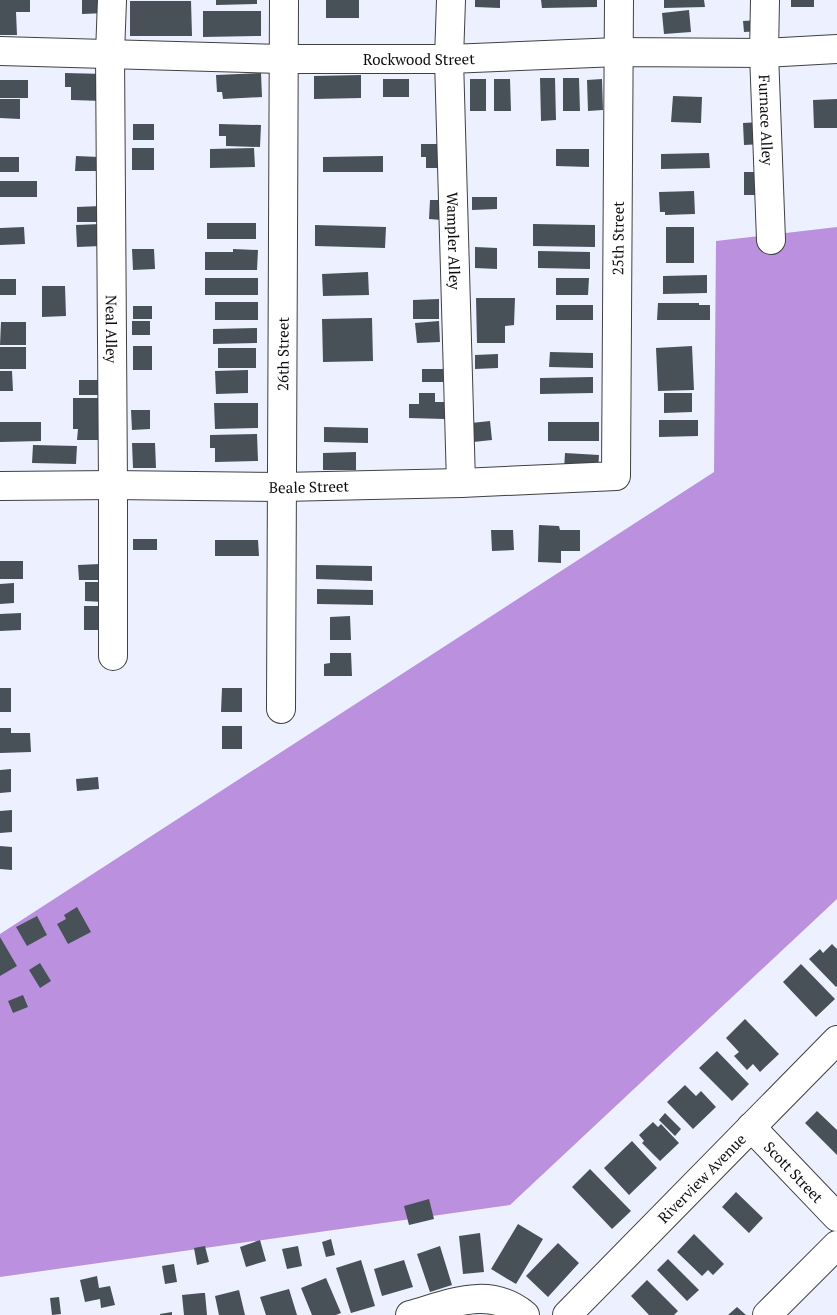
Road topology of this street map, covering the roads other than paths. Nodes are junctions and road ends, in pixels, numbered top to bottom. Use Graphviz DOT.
graph roads {
  1 [pos="112,0"];
  2 [pos="284,0"];
  3 [pos="451,0"];
  4 [pos="619,0"];
  5 [pos="765,0"];
  6 [pos="837,49"];
  7 [pos="0,51"];
  8 [pos="618,52"];
  9 [pos="764,53"];
  10 [pos="110,54"];
  11 [pos="282,59"];
  12 [pos="449,59"];
  13 [pos="771,240"];
  14 [pos="616,476"];
  15 [pos="461,483"];
  16 [pos="114,485"];
  17 [pos="0,486"];
  18 [pos="282,487"];
  19 [pos="113,656"];
  20 [pos="281,709"];
  21 [pos="837,1040"];
  22 [pos="751,1127"];
  23 [pos="837,1217"];
  24 [pos="837,1244"];
  25 [pos="410,1315"];
  26 [pos="525,1315"];
  27 [pos="567,1315"];
  28 [pos="767,1315"];
  1 -- 10 [label="street, Neal Alley"];
  2 -- 11 [label="street, 26th Street"];
  3 -- 12 [label="street, Wampler Alley"];
  4 -- 8 [label="street, 25th Street"];
  5 -- 9 [label="street, Furnace Alley"];
  6 -- 9 [label="street, Rockwood Street"];
  7 -- 10 [label="street, Rockwood Street"];
  8 -- 9 [label="street, Rockwood Street"];
  8 -- 12 [label="street, Rockwood Street"];
  8 -- 14 [label="street, 25th Street"];
  9 -- 13 [label="street, Furnace Alley"];
  10 -- 11 [label="street, Rockwood Street"];
  10 -- 16 [label="street, Neal Alley"];
  11 -- 12 [label="street, Rockwood Street"];
  11 -- 18 [label="street, 26th Street"];
  12 -- 15 [label="street, Wampler Alley"];
  14 -- 15 [label="street, Beale Street"];
  15 -- 18 [label="street, Beale Street"];
  16 -- 17 [label="street, Beale Street"];
  16 -- 18 [label="street, Beale Street"];
  16 -- 19 [label="street, Neal Alley"];
  18 -- 20 [label="street, 26th Street"];
  21 -- 22 [label="street, Riverview Avenue"];
  22 -- 23 [label="street, Scott Street"];
  22 -- 27 [label="street, Riverview Avenue"];
  24 -- 28 [label="street"];
  25 -- 26 [label="street"];
}
